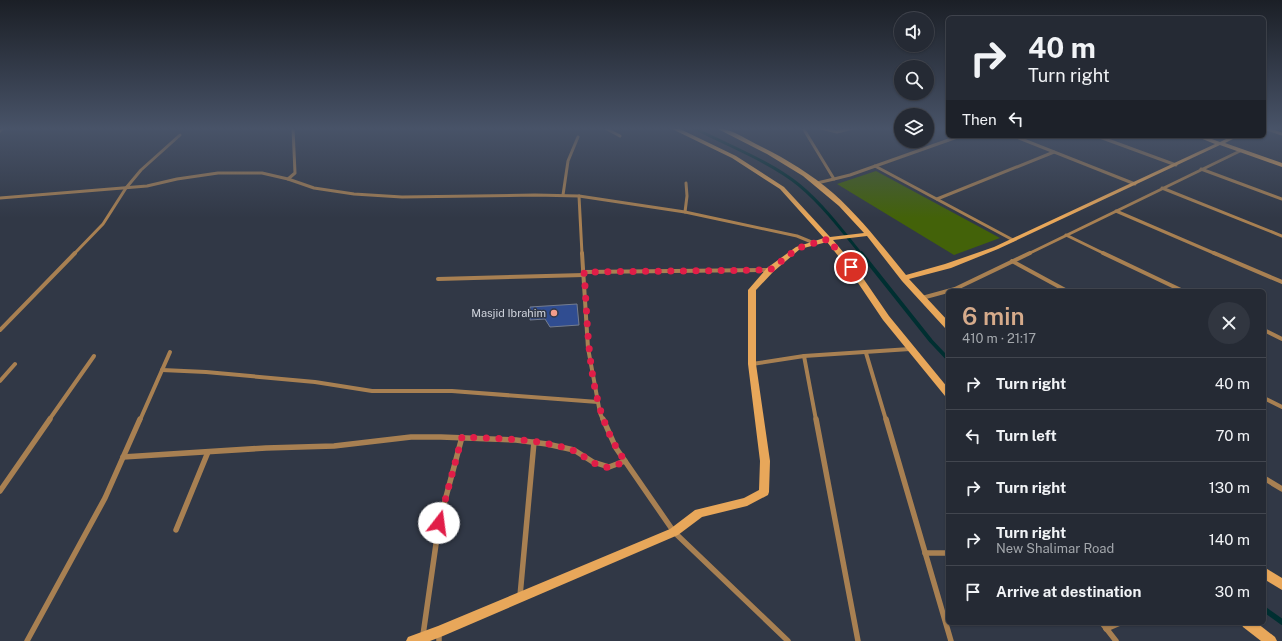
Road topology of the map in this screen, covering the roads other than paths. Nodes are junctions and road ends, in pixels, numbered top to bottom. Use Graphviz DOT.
graph roads {
  1 [pos="154,158"];
  2 [pos="294,158"];
  3 [pos="569,158"];
  4 [pos="735,158"];
  5 [pos="778,158"];
  6 [pos="821,158"];
  7 [pos="898,158"];
  8 [pos="1040,158"];
  9 [pos="1070,158"];
  10 [pos="1157,158"];
  11 [pos="1190,158"];
  12 [pos="1225,158"];
  13 [pos="1261,158"];
  14 [pos="1176,165"];
  15 [pos="1282,165"];
  16 [pos="875,166"];
  17 [pos="1201,169"];
  18 [pos="288,179"];
  19 [pos="834,180"];
  20 [pos="686,183"];
  21 [pos="817,183"];
  22 [pos="1135,184"];
  23 [pos="126,188"];
  24 [pos="1162,188"];
  25 [pos="563,195"];
  26 [pos="579,196"];
  27 [pos="0,198"];
  28 [pos="937,199"];
  29 [pos="1282,199"];
  30 [pos="1116,211"];
  31 [pos="685,212"];
  32 [pos="869,234"];
  33 [pos="1066,235"];
  34 [pos="1282,236"];
  35 [pos="830,238"];
  36 [pos="1013,240"];
  37 [pos="814,243"];
  38 [pos="1012,261"];
  39 [pos="770,270"];
  40 [pos="584,274"];
  41 [pos="905,278"];
  42 [pos="438,279"];
  43 [pos="1282,282"];
  44 [pos="958,289"];
  45 [pos="1062,289"];
  46 [pos="1179,289"];
  47 [pos="946,292"];
  48 [pos="921,298"];
  49 [pos="946,324"];
  50 [pos="0,330"];
  51 [pos="1266,331"];
  52 [pos="1282,339"];
  53 [pos="910,349"];
  54 [pos="170,352"];
  55 [pos="866,352"];
  56 [pos="94,356"];
  57 [pos="804,356"];
  58 [pos="15,364"];
  59 [pos="752,364"];
  60 [pos="162,370"];
  61 [pos="0,381"];
  62 [pos="946,392"];
  63 [pos="1266,399"];
  64 [pos="598,402"];
  65 [pos="1282,407"];
  66 [pos="462,437"];
  67 [pos="534,442"];
  68 [pos="208,452"];
  69 [pos="123,457"];
  70 [pos="625,461"];
  71 [pos="1266,479"];
  72 [pos="1282,489"];
  73 [pos="0,491"];
  74 [pos="176,530"];
  75 [pos="674,532"];
  76 [pos="925,553"];
  77 [pos="946,553"];
  78 [pos="1266,573"];
  79 [pos="1282,585"];
  80 [pos="519,598"];
  81 [pos="946,624"];
  82 [pos="946,625"];
  83 [pos="1103,625"];
  84 [pos="1115,625"];
  85 [pos="1250,625"];
  86 [pos="1106,629"];
  87 [pos="439,637"];
  88 [pos="423,638"];
  89 [pos="27,641"];
  90 [pos="412,641"];
  91 [pos="788,641"];
  92 [pos="858,641"];
  93 [pos="951,641"];
  94 [pos="1116,641"];
  95 [pos="1271,641"];
  1 -- 23 [label="street"];
  2 -- 18 [label="street"];
  3 -- 25 [label="street"];
  4 -- 35 [label="street"];
  5 -- 21 [label="street"];
  6 -- 19 [label="street"];
  7 -- 16 [label="street"];
  8 -- 28 [label="street"];
  9 -- 22 [label="street"];
  10 -- 14 [label="street"];
  11 -- 14 [label="street"];
  12 -- 17 [label="street"];
  13 -- 15 [label="street"];
  14 -- 22 [label="street"];
  16 -- 19 [label="street"];
  16 -- 28 [label="street"];
  17 -- 24 [label="street"];
  17 -- 29 [label="street"];
  18 -- 23 [label="street"];
  18 -- 25 [label="street"];
  19 -- 21 [label="street"];
  20 -- 31 [label="street"];
  21 -- 32 [label="street"];
  22 -- 36 [label="street"];
  23 -- 27 [label="street"];
  23 -- 50 [label="street"];
  24 -- 30 [label="street"];
  24 -- 34 [label="street"];
  25 -- 26 [label="street"];
  26 -- 31 [label="street"];
  26 -- 40 [label="street"];
  28 -- 36 [label="street"];
  30 -- 33 [label="street"];
  30 -- 43 [label="street"];
  31 -- 37 [label="street"];
  32 -- 35 [label="street"];
  32 -- 41 [label="street"];
  33 -- 38 [label="street"];
  33 -- 46 [label="street"];
  35 -- 37 [label="street"];
  35 -- 53 [label="street"];
  36 -- 41 [label="street"];
  37 -- 39 [label="street"];
  38 -- 44 [label="street"];
  38 -- 45 [label="street"];
  39 -- 40 [label="street"];
  39 -- 59 [label="street"];
  40 -- 42 [label="street"];
  40 -- 64 [label="street"];
  41 -- 48 [label="street"];
  47 -- 48 [label="street"];
  48 -- 49 [label="street"];
  51 -- 52 [label="street"];
  53 -- 55 [label="street"];
  53 -- 62 [label="street"];
  54 -- 60 [label="street"];
  55 -- 57 [label="street"];
  55 -- 76 [label="street"];
  56 -- 73 [label="street"];
  57 -- 59 [label="street"];
  57 -- 92 [label="street"];
  58 -- 61 [label="street"];
  59 -- 75 [label="street"];
  60 -- 64 [label="street"];
  60 -- 69 [label="street"];
  63 -- 65 [label="street"];
  64 -- 70 [label="street"];
  66 -- 67 [label="street"];
  66 -- 68 [label="street"];
  66 -- 88 [label="street"];
  67 -- 70 [label="street"];
  67 -- 80 [label="street"];
  68 -- 69 [label="street"];
  68 -- 74 [label="street"];
  69 -- 89 [label="street"];
  70 -- 75 [label="street"];
  71 -- 72 [label="street"];
  75 -- 80 [label="street"];
  75 -- 91 [label="street"];
  76 -- 77 [label="street"];
  76 -- 81 [label="street"];
  78 -- 79 [label="street"];
  80 -- 87 [label="street"];
  82 -- 93 [label="street"];
  83 -- 86 [label="street"];
  84 -- 86 [label="street"];
  85 -- 95 [label="street"];
  86 -- 94 [label="street"];
  87 -- 88 [label="street"];
  88 -- 90 [label="street"];
}
